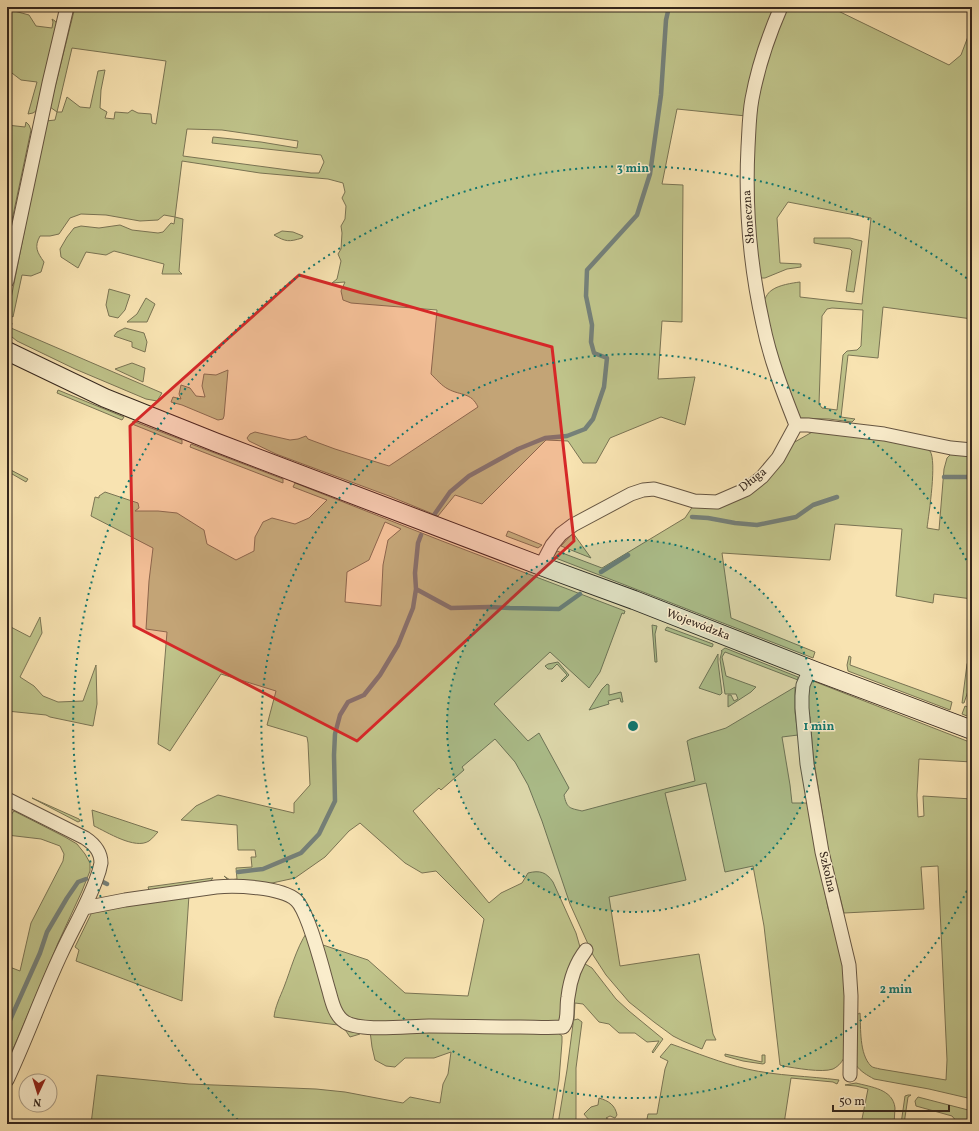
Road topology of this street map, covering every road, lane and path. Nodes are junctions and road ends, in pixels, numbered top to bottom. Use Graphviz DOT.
graph roads {
  1 [pos="68,7"];
  2 [pos="781,7"];
  3 [pos="7,281"];
  4 [pos="7,351"];
  5 [pos="796,425"];
  6 [pos="972,450"];
  7 [pos="542,566"];
  8 [pos="810,668"];
  9 [pos="972,730"];
  10 [pos="7,799"];
  11 [pos="84,908"];
  12 [pos="586,950"];
  13 [pos="10,1070"];
  14 [pos="850,1075"];
  15 [pos="7,1080"];
  1 -- 3 [label="street"];
  2 -- 5 [label="street, Słoneczna"];
  4 -- 7 [label="main road, Wojewódzka"];
  5 -- 6 [label="street"];
  5 -- 7 [label="street, Długa"];
  7 -- 8 [label="main road, Wojewódzka"];
  8 -- 9 [label="main road, Wojewódzka"];
  8 -- 14 [label="street, Szkolna"];
  10 -- 11 [label="street"];
  11 -- 12 [label="street"];
  11 -- 13 [label="street"];
  13 -- 15 [label="street"];
}
